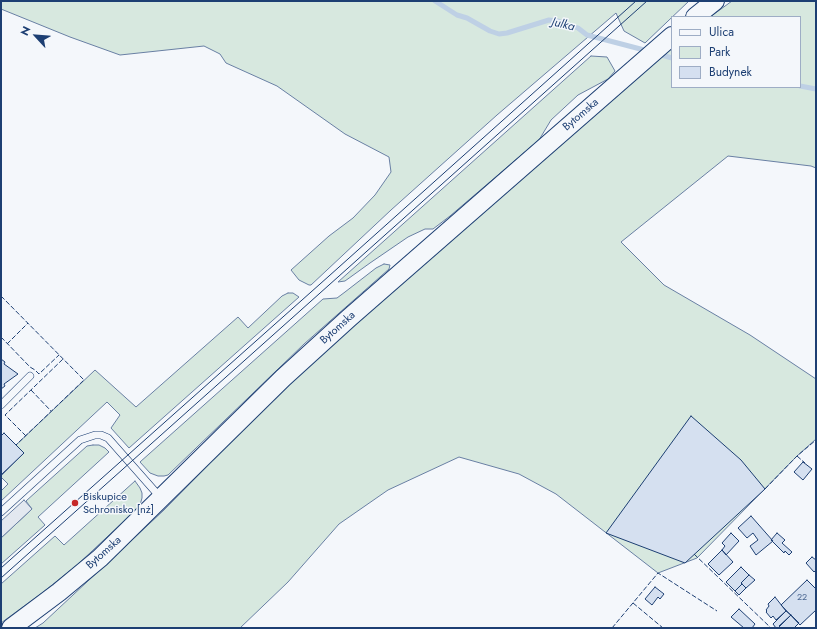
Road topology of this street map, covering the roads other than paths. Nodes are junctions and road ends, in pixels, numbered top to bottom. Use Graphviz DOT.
graph roads {
  1 [pos="714,1"];
  2 [pos="696,16"];
  3 [pos="671,36"];
  4 [pos="30,376"];
  5 [pos="1,405"];
  6 [pos="161,498"];
  7 [pos="1,512"];
  8 [pos="11,628"];
  1 -- 2 [label="street"];
  3 -- 6 [label="street, Bytomska"];
  4 -- 5 [label="lane"];
  6 -- 7 [label="lane"];
  6 -- 8 [label="street, Bytomska"];
}
